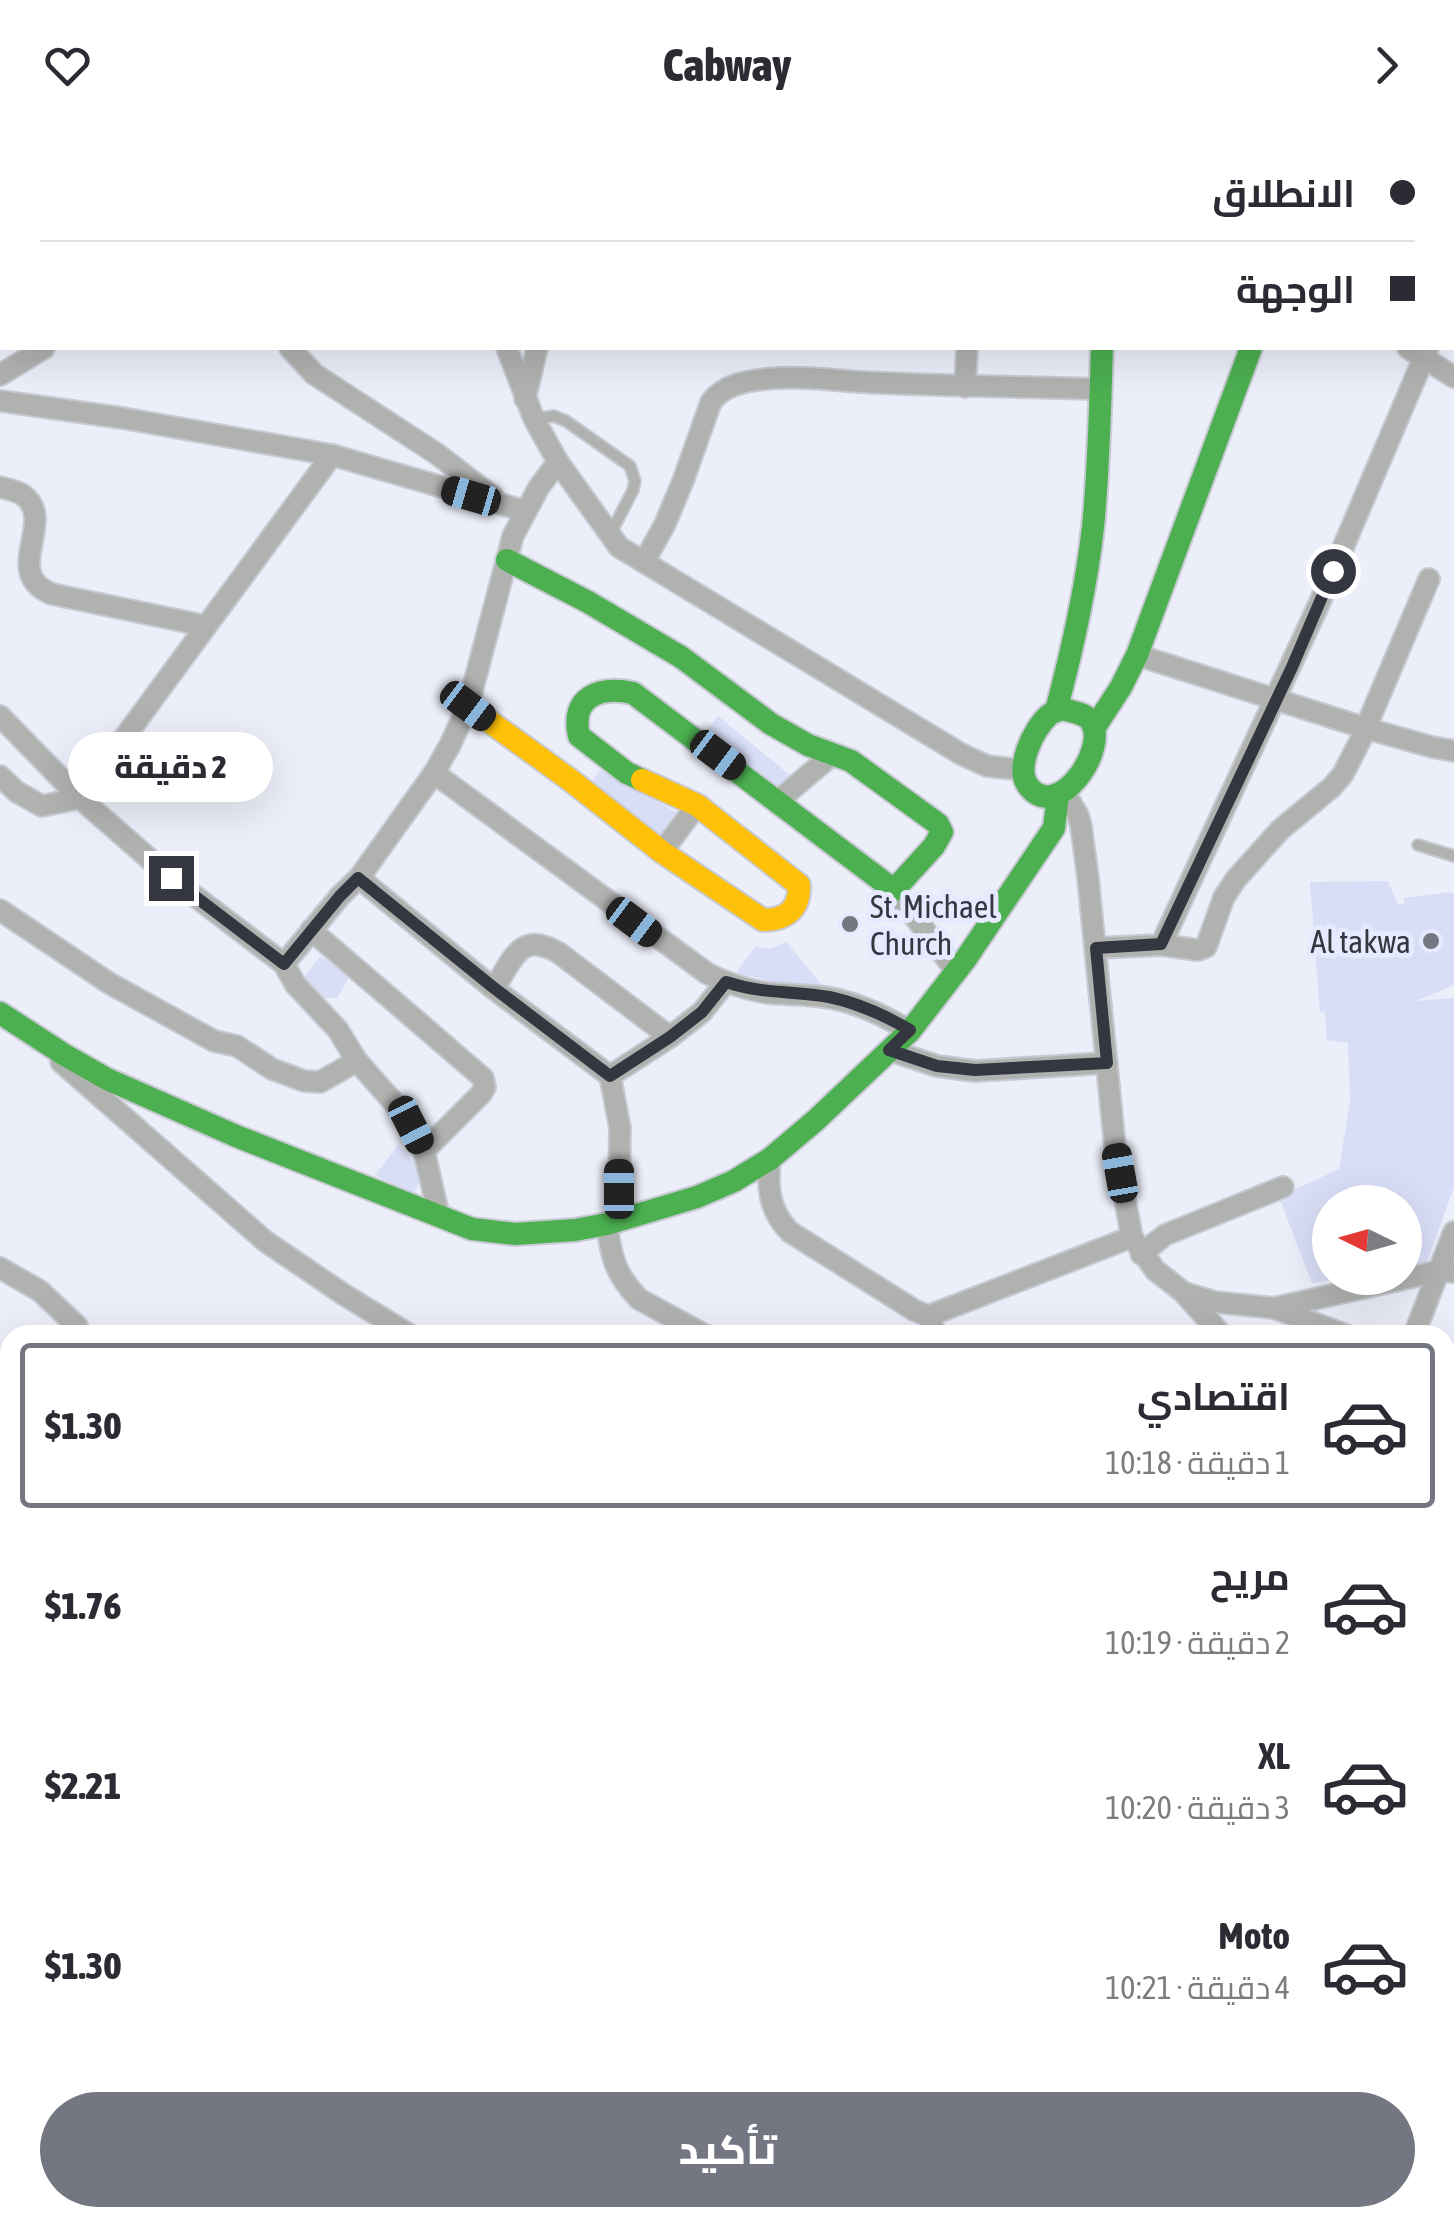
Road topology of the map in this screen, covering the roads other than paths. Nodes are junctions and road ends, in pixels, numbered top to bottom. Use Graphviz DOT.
graph roads {
  1 [pos="41,350"];
  2 [pos="292,350"];
  3 [pos="508,350"];
  4 [pos="537,350"];
  5 [pos="966,350"];
  6 [pos="1102,350"];
  7 [pos="1250,350"];
  8 [pos="1420,350"];
  9 [pos="0,375"];
  10 [pos="1454,377"];
  11 [pos="965,386"];
  12 [pos="1100,388"];
  13 [pos="525,398"];
  14 [pos="0,401"];
  15 [pos="534,419"];
  16 [pos="332,455"];
  17 [pos="558,462"];
  18 [pos="0,487"];
  19 [pos="515,509"];
  20 [pos="610,536"];
  21 [pos="507,560"];
  22 [pos="644,562"];
  23 [pos="1430,580"];
  24 [pos="206,626"];
  25 [pos="1137,655"];
  26 [pos="1276,700"];
  27 [pos="468,706"];
  28 [pos="1056,711"];
  29 [pos="0,716"];
  30 [pos="1095,728"];
  31 [pos="1365,728"];
  32 [pos="593,747"];
  33 [pos="1454,751"];
  34 [pos="834,754"];
  35 [pos="1022,770"];
  36 [pos="434,773"];
  37 [pos="0,776"];
  38 [pos="570,780"];
  39 [pos="1062,794"];
  40 [pos="80,798"];
  41 [pos="778,801"];
  42 [pos="696,805"];
  43 [pos="1418,845"];
  44 [pos="662,852"];
  45 [pos="1454,856"];
  46 [pos="358,878"];
  47 [pos="894,890"];
  48 [pos="0,910"];
  49 [pos="311,930"];
  50 [pos="1161,944"];
  51 [pos="1096,948"];
  52 [pos="284,964"];
  53 [pos="956,971"];
  54 [pos="726,982"];
  55 [pos="494,988"];
  56 [pos="0,1012"];
  57 [pos="910,1030"];
  58 [pos="31,1033"];
  59 [pos="670,1037"];
  60 [pos="889,1050"];
  61 [pos="357,1061"];
  62 [pos="1107,1063"];
  63 [pos="610,1076"];
  64 [pos="424,1151"];
  65 [pos="770,1159"];
  66 [pos="1283,1186"];
  67 [pos="439,1216"];
  68 [pos="614,1222"];
  69 [pos="1454,1232"];
  70 [pos="1137,1246"];
  71 [pos="0,1268"];
  72 [pos="1446,1272"];
  73 [pos="1183,1292"];
  74 [pos="1274,1308"];
  75 [pos="76,1325"];
  76 [pos="394,1325"];
  77 [pos="687,1325"];
  78 [pos="931,1325"];
  79 [pos="935,1325"];
  80 [pos="1213,1325"];
  81 [pos="1319,1325"];
  82 [pos="1419,1325"];
  1 -- 9 [label="street"];
  2 -- 19 [label="street"];
  3 -- 13 [label="street"];
  4 -- 13 [label="street"];
  5 -- 11 [label="street"];
  6 -- 12 [label="main road"];
  7 -- 25 [label="main road"];
  8 -- 10 [label="street"];
  8 -- 26 [label="street"];
  11 -- 12 [label="street"];
  11 -- 22 [label="street"];
  12 -- 28 [label="main road"];
  13 -- 15 [label="street"];
  14 -- 16 [label="street"];
  15 -- 17 [label="street"];
  15 -- 20 [label="lane"];
  16 -- 19 [label="street"];
  16 -- 24 [label="street"];
  17 -- 19 [label="street"];
  17 -- 20 [label="street"];
  18 -- 24 [label="street"];
  19 -- 21 [label="street"];
  20 -- 22 [label="street"];
  21 -- 27 [label="street"];
  21 -- 34 [label="main road"];
  22 -- 35 [label="street"];
  23 -- 31 [label="street"];
  24 -- 40 [label="street"];
  25 -- 26 [label="street"];
  25 -- 30 [label="main road"];
  26 -- 31 [label="street"];
  26 -- 50 [label="street"];
  27 -- 36 [label="street"];
  27 -- 38 [label="main road"];
  28 -- 30 [label="main road"];
  28 -- 35 [label="main road"];
  29 -- 40 [label="street"];
  30 -- 39 [label="main road"];
  31 -- 33 [label="street"];
  31 -- 50 [label="street"];
  32 -- 38 [label="street"];
  32 -- 41 [label="main road"];
  32 -- 42 [label="main road"];
  34 -- 41 [label="street"];
  34 -- 47 [label="main road"];
  35 -- 39 [label="main road"];
  36 -- 46 [label="street"];
  36 -- 54 [label="street"];
  37 -- 40 [label="street"];
  38 -- 44 [label="main road"];
  39 -- 51 [label="street"];
  39 -- 53 [label="main road"];
  40 -- 52 [label="street"];
  41 -- 47 [label="main road"];
  42 -- 44 [label="street"];
  42 -- 44 [label="main road"];
  43 -- 45 [label="lane"];
  46 -- 49 [label="street"];
  46 -- 55 [label="street"];
  47 -- 53 [label="street"];
  48 -- 61 [label="street"];
  49 -- 52 [label="street"];
  49 -- 64 [label="street"];
  50 -- 51 [label="street"];
  51 -- 62 [label="street"];
  52 -- 61 [label="street"];
  53 -- 57 [label="main road"];
  54 -- 57 [label="street"];
  54 -- 59 [label="street"];
  55 -- 59 [label="street"];
  55 -- 63 [label="street"];
  56 -- 58 [label="main road"];
  57 -- 60 [label="main road"];
  58 -- 67 [label="main road"];
  58 -- 76 [label="street"];
  59 -- 63 [label="street"];
  60 -- 62 [label="street"];
  60 -- 65 [label="main road"];
  61 -- 64 [label="street"];
  62 -- 70 [label="street"];
  63 -- 68 [label="street"];
  64 -- 67 [label="street"];
  65 -- 68 [label="main road"];
  65 -- 78 [label="street"];
  66 -- 70 [label="street"];
  67 -- 68 [label="main road"];
  68 -- 77 [label="street"];
  69 -- 72 [label="street"];
  70 -- 73 [label="street"];
  70 -- 79 [label="street"];
  71 -- 75 [label="street"];
  72 -- 74 [label="street"];
  72 -- 82 [label="street"];
  73 -- 74 [label="street"];
  73 -- 80 [label="street"];
  74 -- 81 [label="street"];
}
